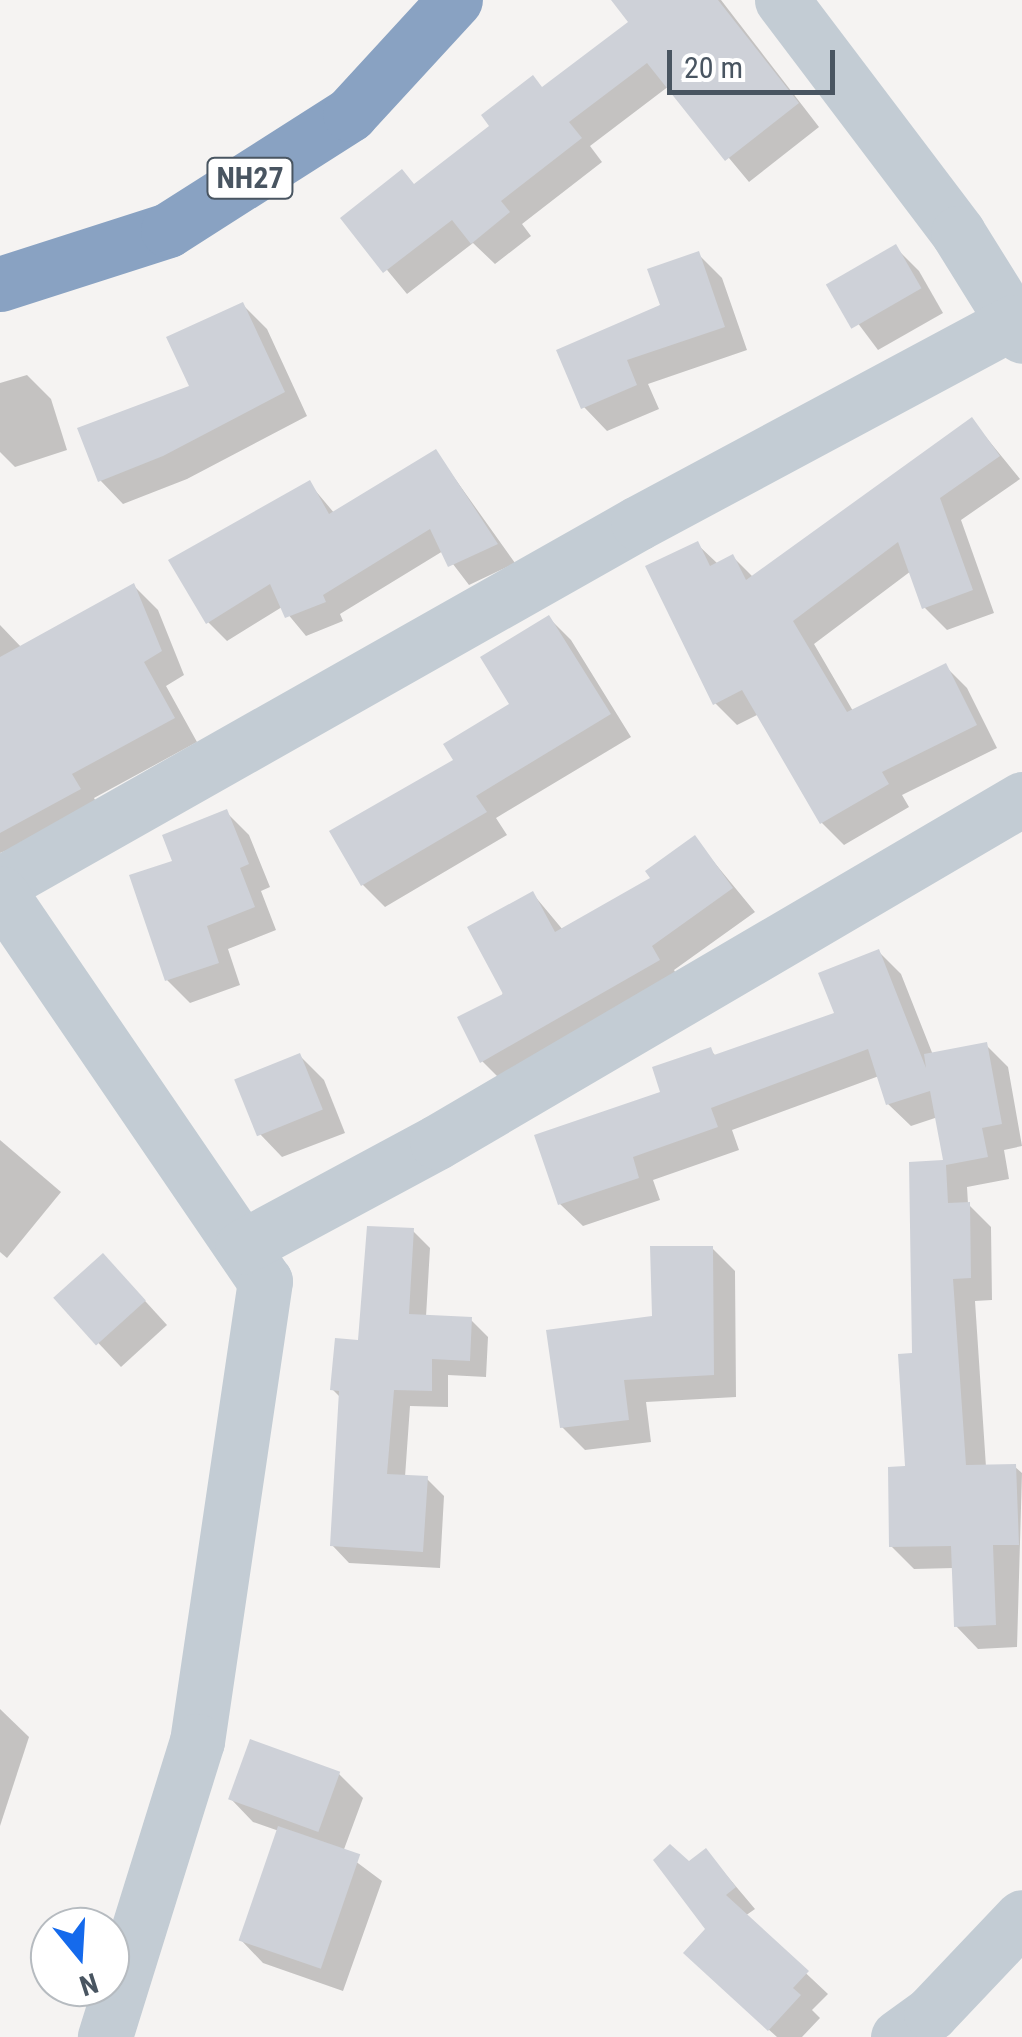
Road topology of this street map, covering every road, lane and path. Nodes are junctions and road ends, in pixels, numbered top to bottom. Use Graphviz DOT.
graph roads {
  1 [pos="455,0"];
  2 [pos="782,0"];
  3 [pos="0,284"];
  4 [pos="1018,329"];
  5 [pos="1022,800"];
  6 [pos="0,884"];
  7 [pos="0,893"];
  8 [pos="242,1247"];
  9 [pos="1022,1918"];
  10 [pos="104,2037"];
  11 [pos="898,2037"];
  1 -- 3 [label="highway, NH27"];
  2 -- 4 [label="street"];
  4 -- 6 [label="street"];
  5 -- 8 [label="street"];
  7 -- 8 [label="street"];
  8 -- 10 [label="street"];
  9 -- 11 [label="street"];
}
